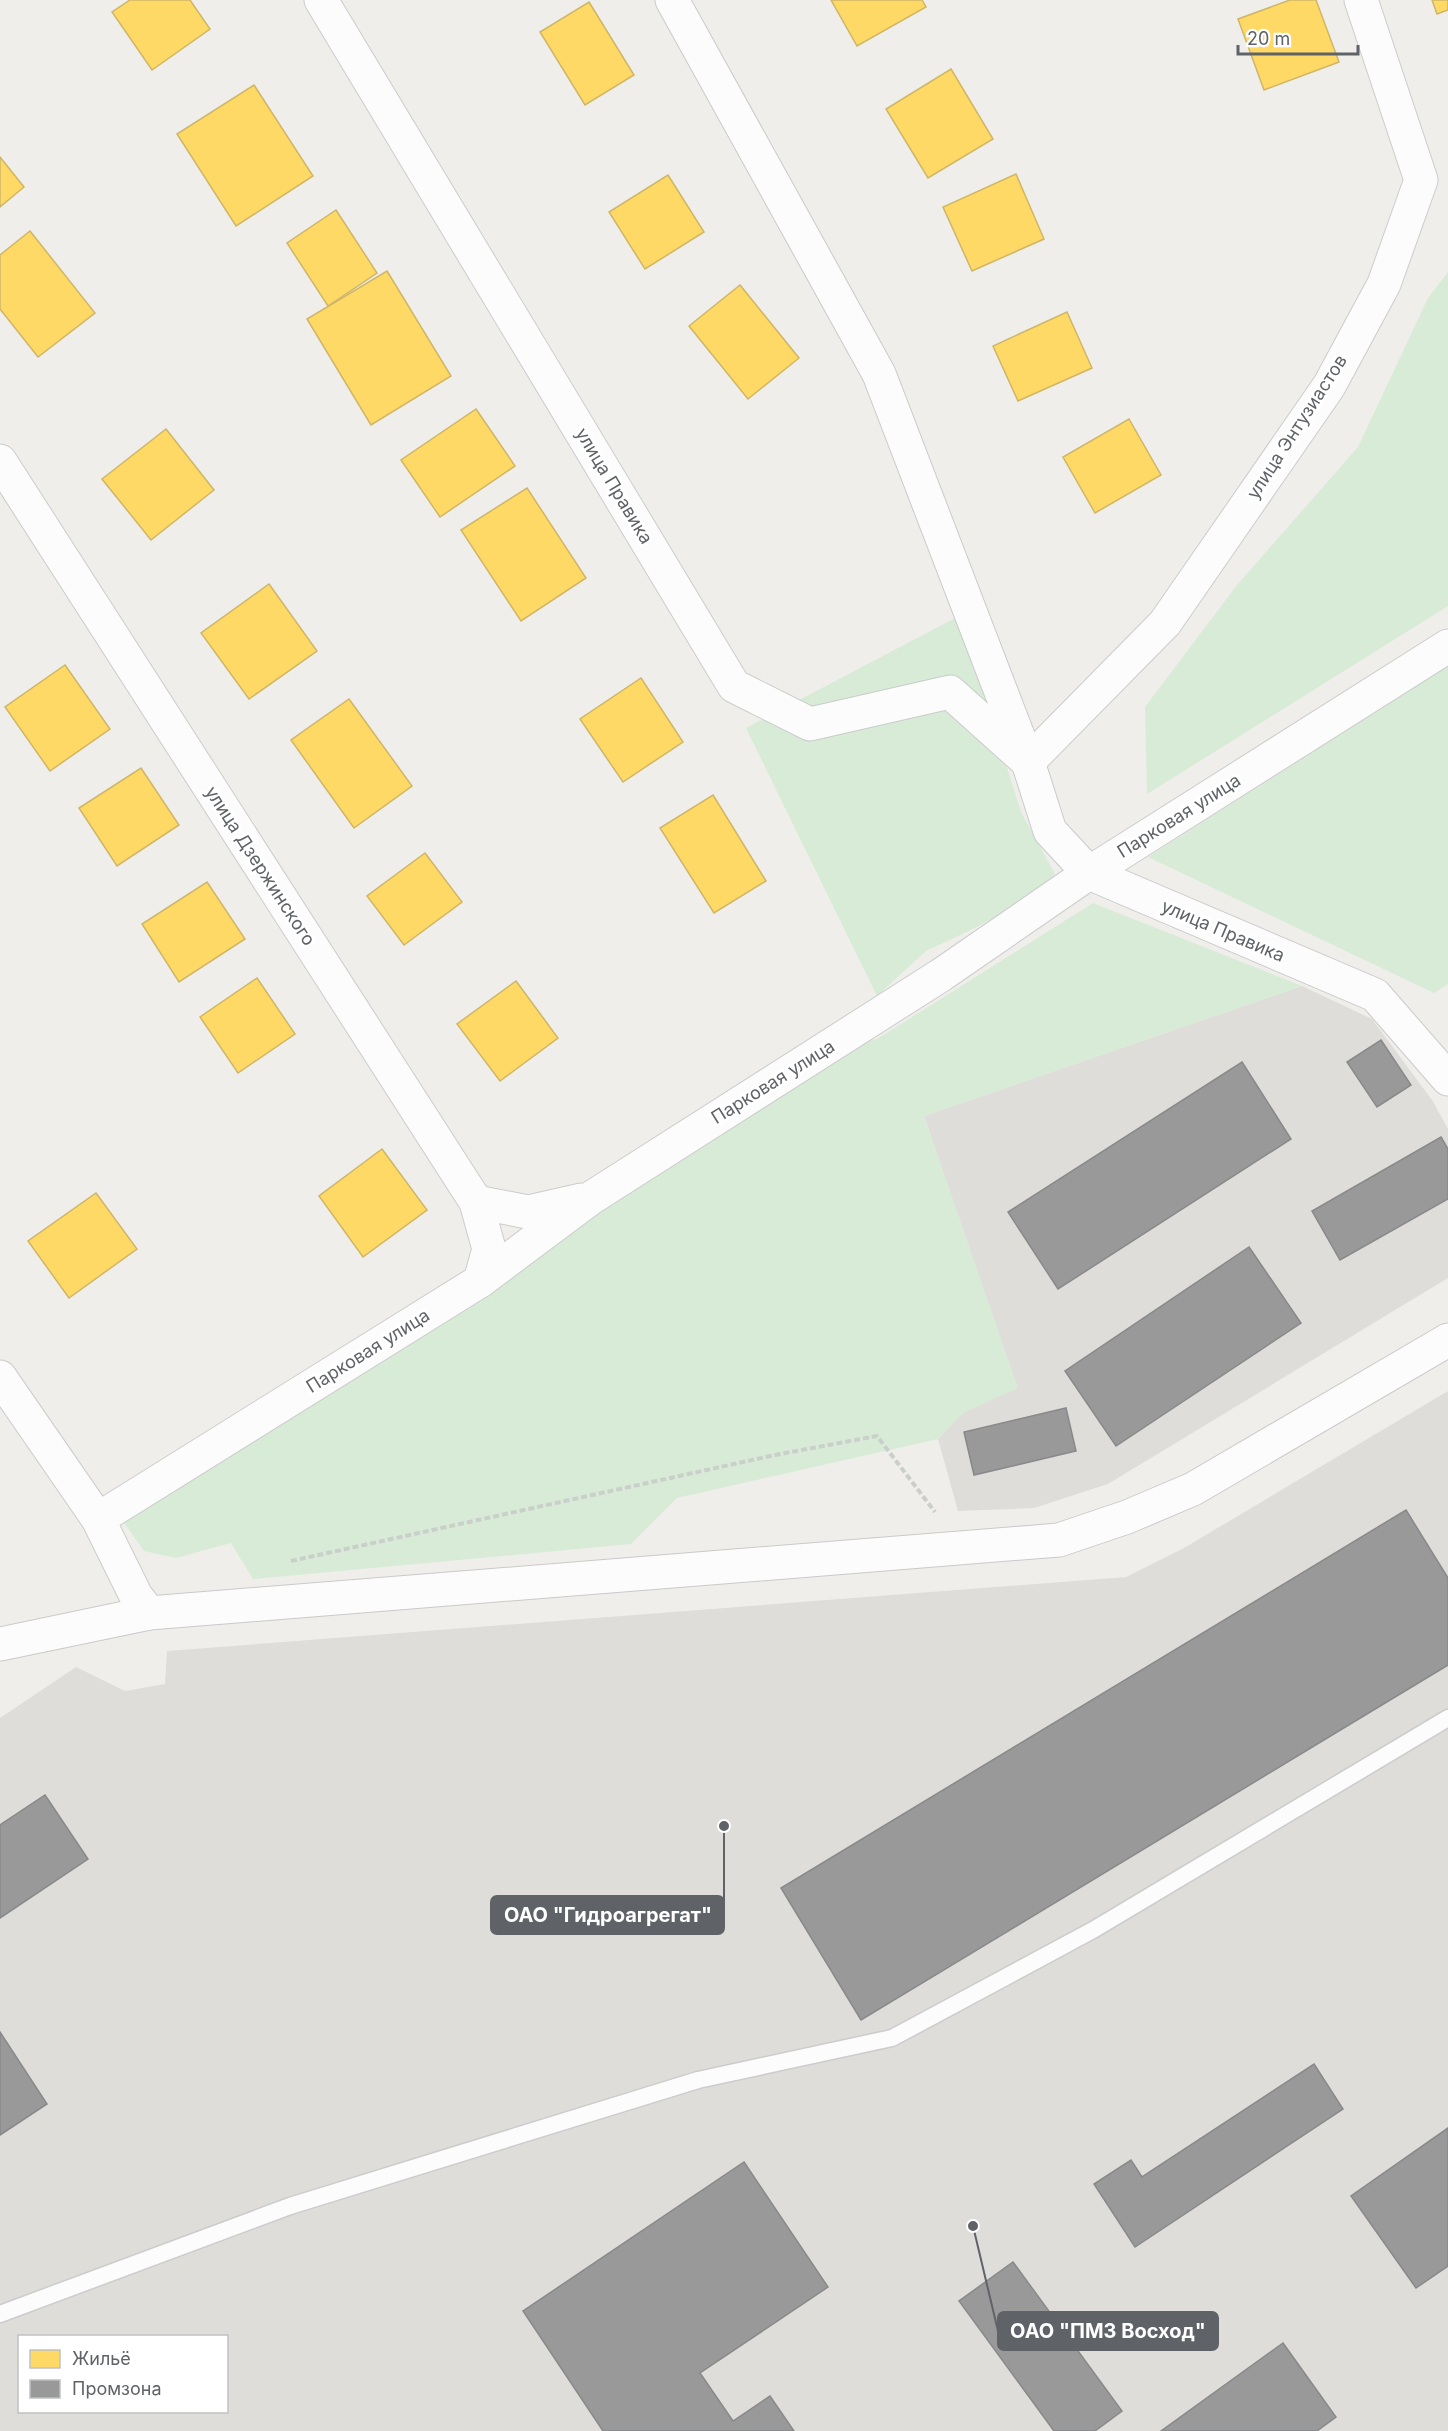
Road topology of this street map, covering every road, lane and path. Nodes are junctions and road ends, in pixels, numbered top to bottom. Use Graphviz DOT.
graph roads {
  1 [pos="321,0"];
  2 [pos="672,0"];
  3 [pos="1360,0"];
  4 [pos="0,461"];
  5 [pos="1448,646"];
  6 [pos="1028,762"];
  7 [pos="1089,873"];
  8 [pos="1448,1079"];
  9 [pos="591,1198"];
  10 [pos="476,1202"];
  11 [pos="480,1281"];
  12 [pos="1448,1340"];
  13 [pos="0,1377"];
  14 [pos="940,1518"];
  15 [pos="98,1519"];
  16 [pos="287,1562"];
  17 [pos="149,1613"];
  18 [pos="0,1644"];
  19 [pos="1448,1718"];
  20 [pos="0,2314"];
  1 -- 6 [label="street, улица Правика"];
  2 -- 6 [label="street, улица Правика"];
  3 -- 6 [label="street, улица Энтузиастов"];
  4 -- 10 [label="street, улица Дзержинского"];
  5 -- 7 [label="street, Парковая улица"];
  6 -- 7 [label="street, улица Правика"];
  7 -- 8 [label="street, улица Правика"];
  7 -- 9 [label="street, Парковая улица"];
  9 -- 10 [label="street"];
  9 -- 11 [label="street, Парковая улица"];
  10 -- 11 [label="street, улица Дзержинского"];
  11 -- 15 [label="street, Парковая улица"];
  12 -- 17 [label="street"];
  13 -- 15 [label="street"];
  14 -- 16 [label="path"];
  15 -- 17 [label="street"];
  17 -- 18 [label="street"];
  19 -- 20 [label="lane"];
}
